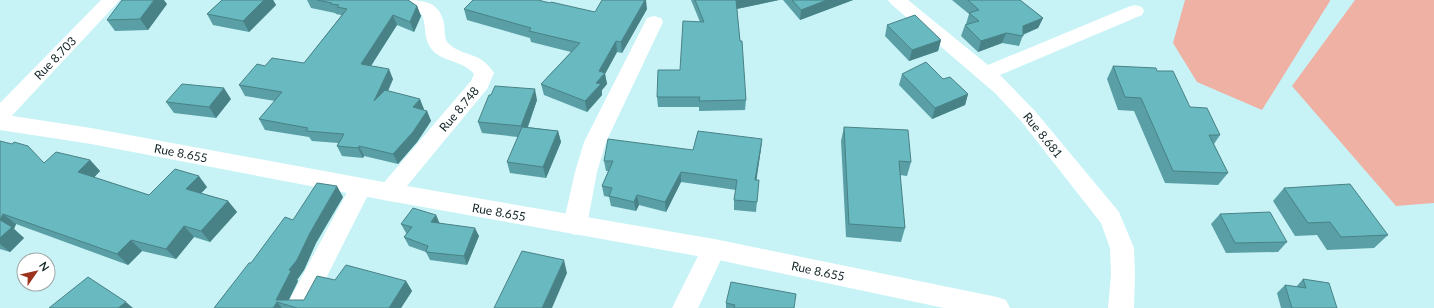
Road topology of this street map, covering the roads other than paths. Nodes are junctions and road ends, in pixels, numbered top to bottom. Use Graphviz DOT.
graph roads {
  1 [pos="111,0"];
  2 [pos="410,0"];
  3 [pos="897,0"];
  4 [pos="1134,11"];
  5 [pos="654,22"];
  6 [pos="985,74"];
  7 [pos="0,116"];
  8 [pos="0,122"];
  9 [pos="361,187"];
  10 [pos="389,192"];
  11 [pos="575,225"];
  12 [pos="714,249"];
  13 [pos="298,308"];
  14 [pos="686,308"];
  15 [pos="997,308"];
  16 [pos="1121,308"];
  1 -- 7 [label="street, Rue 8.703"];
  2 -- 10 [label="street, Rue 8.748"];
  3 -- 6 [label="street, Rue 8.681"];
  4 -- 6 [label="street"];
  5 -- 11 [label="street"];
  6 -- 16 [label="street, Rue 8.681"];
  8 -- 9 [label="street, Rue 8.655"];
  9 -- 10 [label="street, Rue 8.655"];
  9 -- 13 [label="street"];
  10 -- 11 [label="street, Rue 8.655"];
  11 -- 12 [label="street, Rue 8.655"];
  12 -- 14 [label="street"];
  12 -- 15 [label="street, Rue 8.655"];
}
